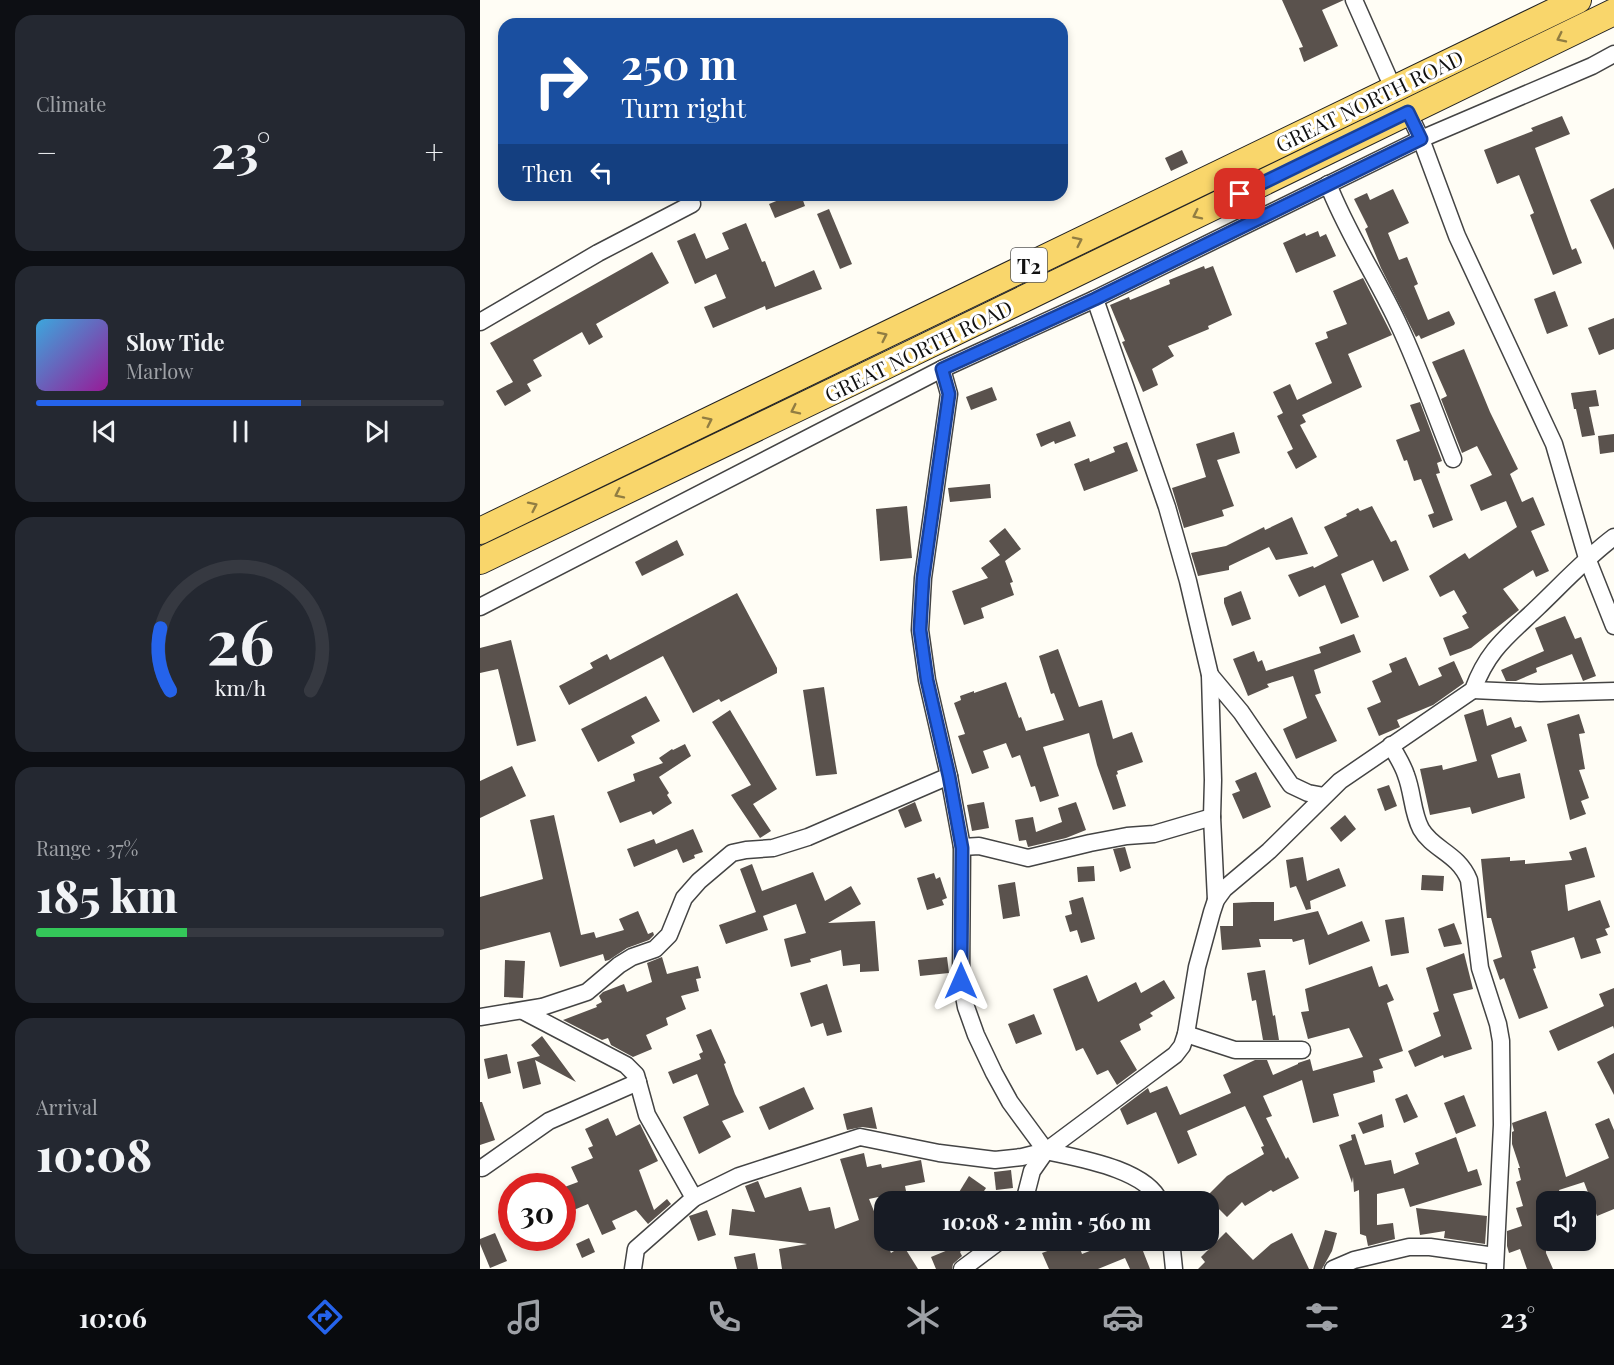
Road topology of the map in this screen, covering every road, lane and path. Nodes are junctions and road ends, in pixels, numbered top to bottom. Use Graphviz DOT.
graph roads {
  1 [pos="1354,0"];
  2 [pos="1578,0"];
  3 [pos="1614,12"];
  4 [pos="1614,54"];
  5 [pos="1393,88"];
  6 [pos="1408,112"];
  7 [pos="1421,139"];
  8 [pos="1328,184"];
  9 [pos="692,204"];
  10 [pos="1095,299"];
  11 [pos="480,322"];
  12 [pos="942,369"];
  13 [pos="1453,459"];
  14 [pos="480,531"];
  15 [pos="1614,537"];
  16 [pos="1587,558"];
  17 [pos="480,561"];
  18 [pos="480,607"];
  19 [pos="1614,626"];
  20 [pos="1210,675"];
  21 [pos="1473,690"];
  22 [pos="1614,691"];
  23 [pos="1391,745"];
  24 [pos="949,776"];
  25 [pos="1324,796"];
  26 [pos="1212,817"];
  27 [pos="962,848"];
  28 [pos="1216,900"];
  29 [pos="524,1011"];
  30 [pos="480,1017"];
  31 [pos="1186,1034"];
  32 [pos="1302,1050"];
  33 [pos="638,1082"];
  34 [pos="1046,1151"];
  35 [pos="482,1168"];
  36 [pos="1027,1191"];
  37 [pos="1153,1191"];
  38 [pos="694,1197"];
  39 [pos="986,1251"];
  40 [pos="1172,1251"];
  41 [pos="1495,1263"];
  42 [pos="633,1269"];
  43 [pos="962,1269"];
  44 [pos="1173,1269"];
  45 [pos="1333,1269"];
  1 -- 5 [label="street"];
  2 -- 5 [label="main road, GREAT NORTH ROAD / T2"];
  3 -- 6 [label="main road, GREAT NORTH ROAD / T2, one-way"];
  4 -- 7 [label="street"];
  14 -- 5 [label="main road, GREAT NORTH ROAD / T2, one-way"];
  6 -- 7 [label="street"];
  6 -- 17 [label="main road, GREAT NORTH ROAD / T2, one-way"];
  7 -- 8 [label="street"];
  7 -- 16 [label="street"];
  8 -- 10 [label="street"];
  8 -- 13 [label="street"];
  9 -- 11 [label="street"];
  10 -- 12 [label="street"];
  10 -- 20 [label="street"];
  12 -- 18 [label="street"];
  12 -- 24 [label="street"];
  15 -- 16 [label="street"];
  16 -- 19 [label="street"];
  16 -- 21 [label="street"];
  20 -- 25 [label="street"];
  20 -- 26 [label="street"];
  21 -- 22 [label="street"];
  21 -- 23 [label="street"];
  23 -- 25 [label="street"];
  23 -- 41 [label="street"];
  24 -- 27 [label="street"];
  24 -- 29 [label="street"];
  25 -- 28 [label="street"];
  26 -- 27 [label="street"];
  26 -- 28 [label="street"];
  27 -- 34 [label="street"];
  28 -- 31 [label="street"];
  29 -- 30 [label="street"];
  29 -- 33 [label="street"];
  31 -- 32 [label="street"];
  31 -- 34 [label="street"];
  33 -- 35 [label="street"];
  33 -- 38 [label="street"];
  34 -- 36 [label="street"];
  34 -- 37 [label="street"];
  34 -- 38 [label="street"];
  38 -- 42 [label="street"];
  39 -- 43 [label="street"];
  40 -- 44 [label="street"];
  41 -- 45 [label="street"];
}
